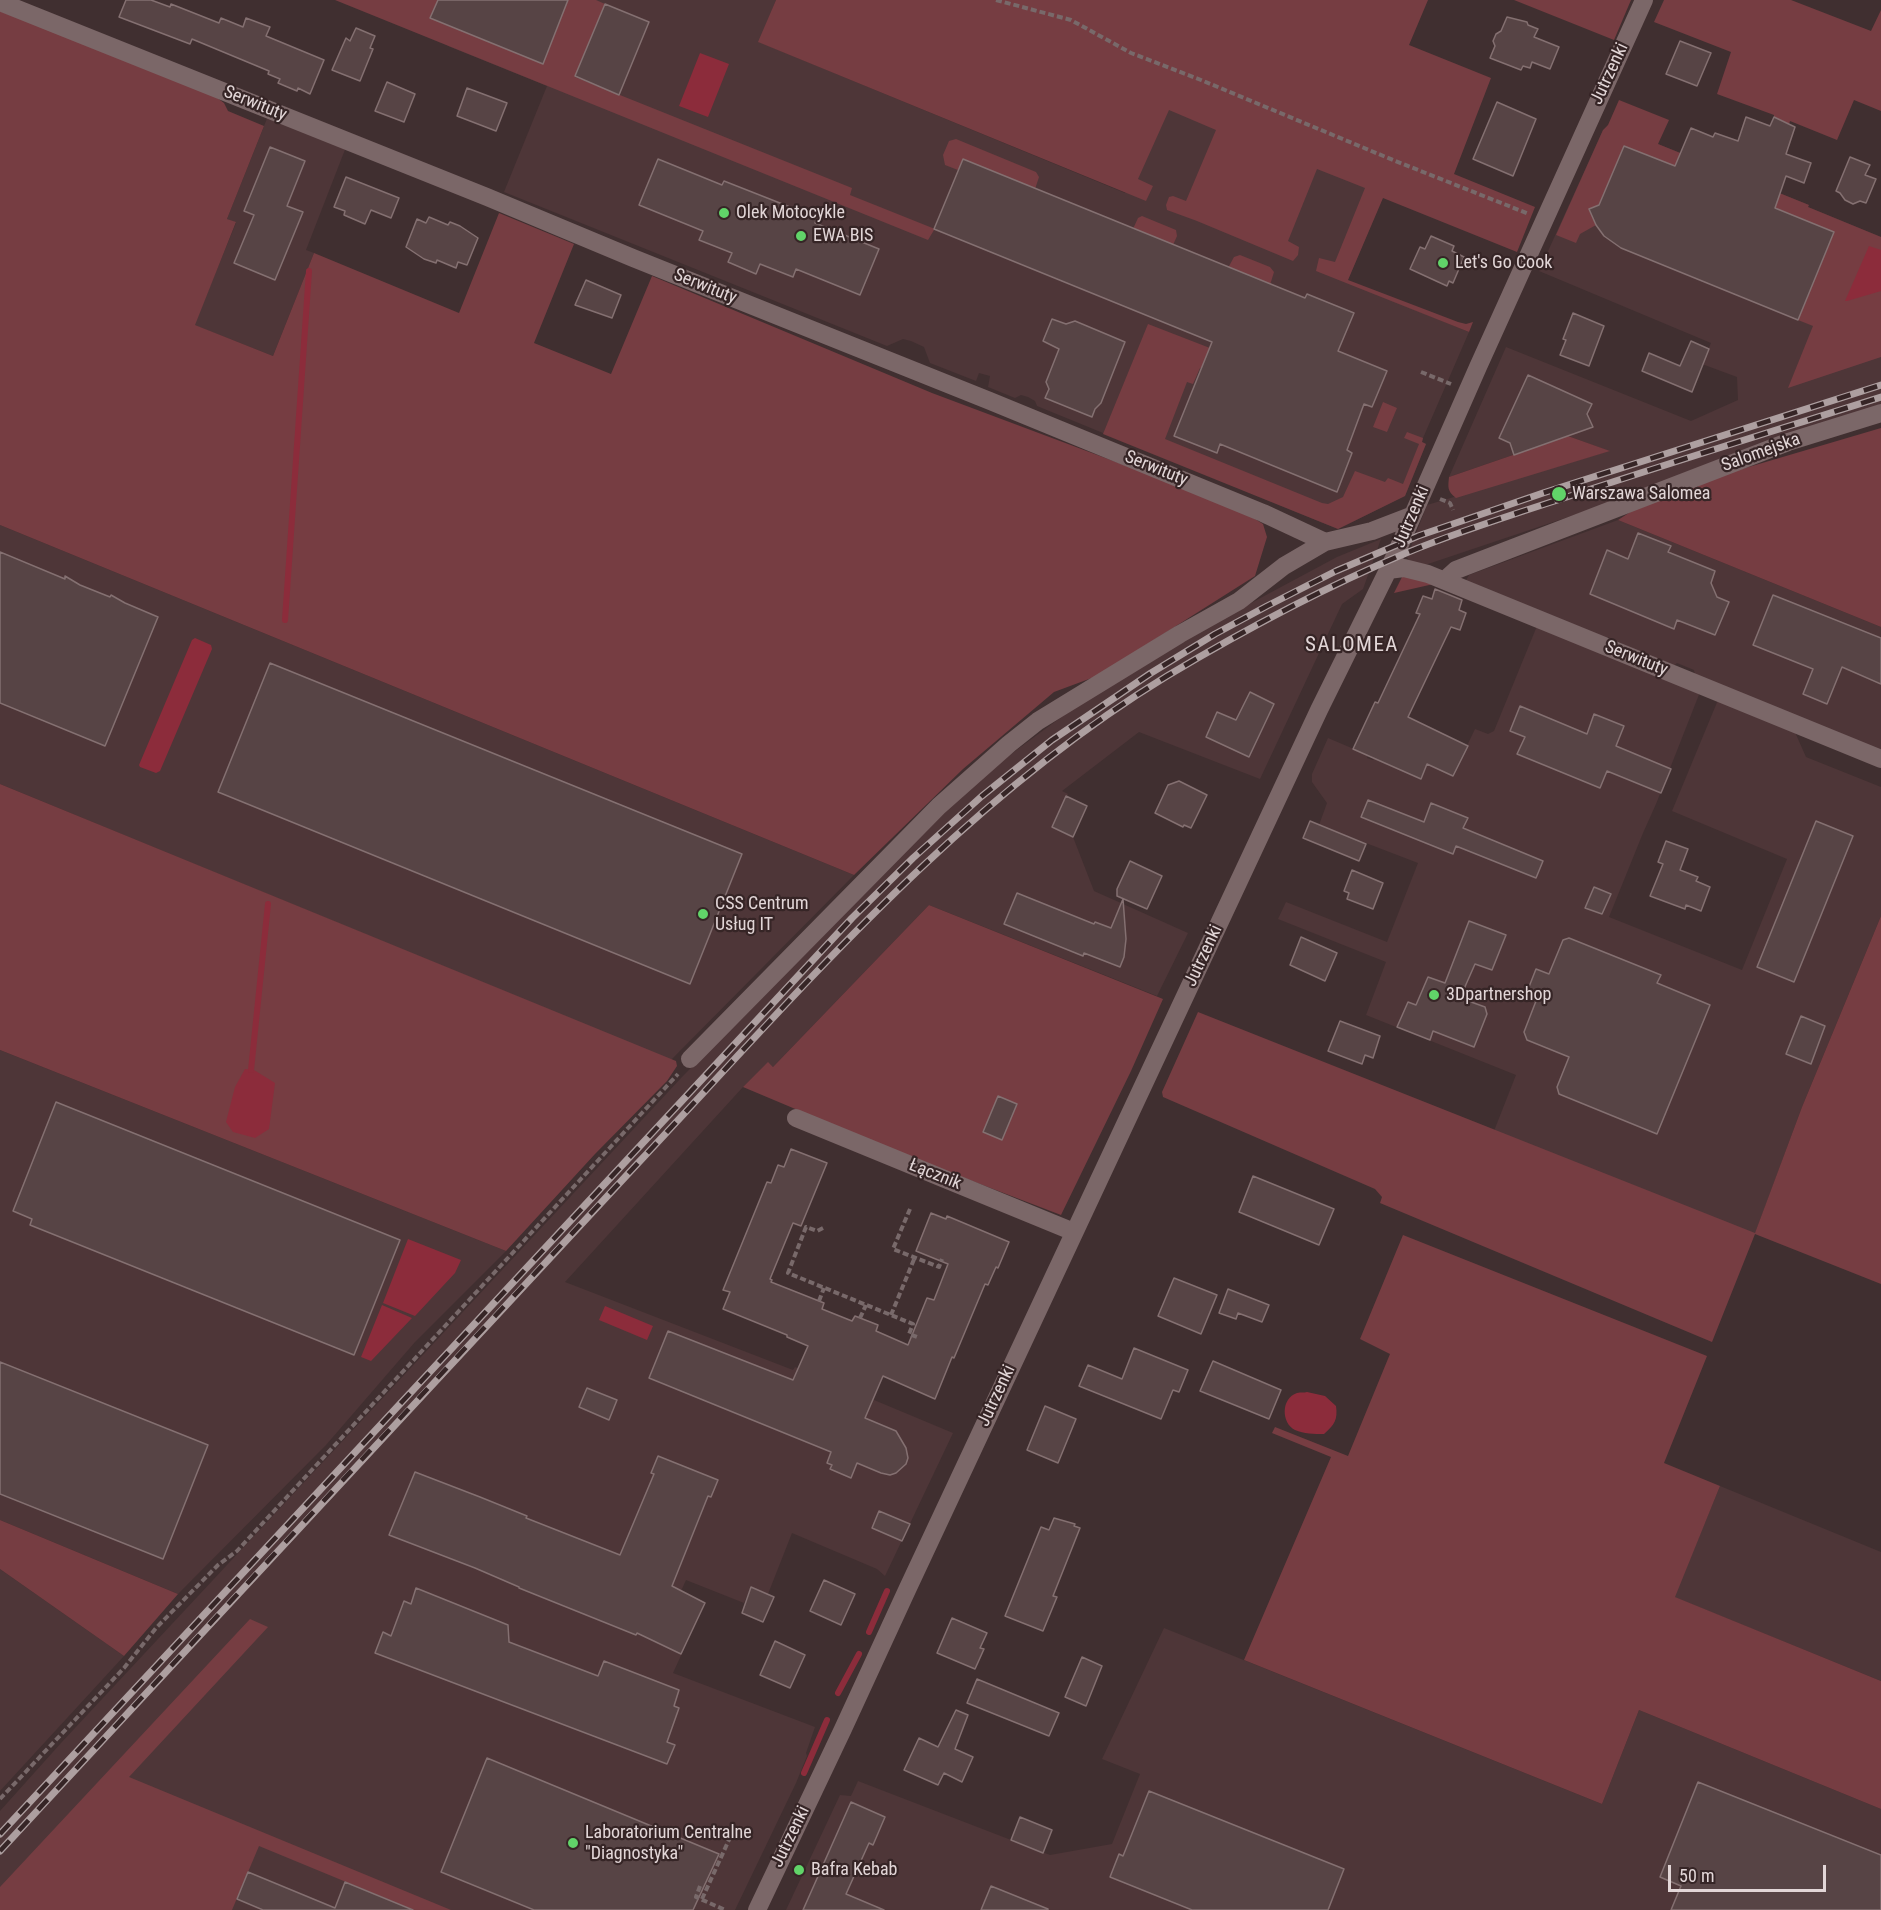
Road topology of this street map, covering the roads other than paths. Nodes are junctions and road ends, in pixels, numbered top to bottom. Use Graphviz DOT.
graph roads {
  1 [pos="1644,0"];
  2 [pos="0,2"];
  3 [pos="1881,413"];
  4 [pos="1412,516"];
  5 [pos="1325,542"];
  6 [pos="1388,570"];
  7 [pos="1445,580"];
  8 [pos="1881,759"];
  9 [pos="690,1059"];
  10 [pos="796,1118"];
  11 [pos="1074,1232"];
  12 [pos="757,1910"];
  1 -- 4 [label="street, Jutrzenki"];
  2 -- 5 [label="street, Serwituty"];
  3 -- 7 [label="street, Salomejska"];
  4 -- 5 [label="street"];
  4 -- 6 [label="street, Jutrzenki"];
  5 -- 9 [label="street"];
  6 -- 7 [label="street, Serwituty"];
  6 -- 11 [label="street, Jutrzenki"];
  7 -- 8 [label="street, Serwituty"];
  10 -- 11 [label="street, Łącznik"];
  11 -- 12 [label="street, Jutrzenki"];
}
